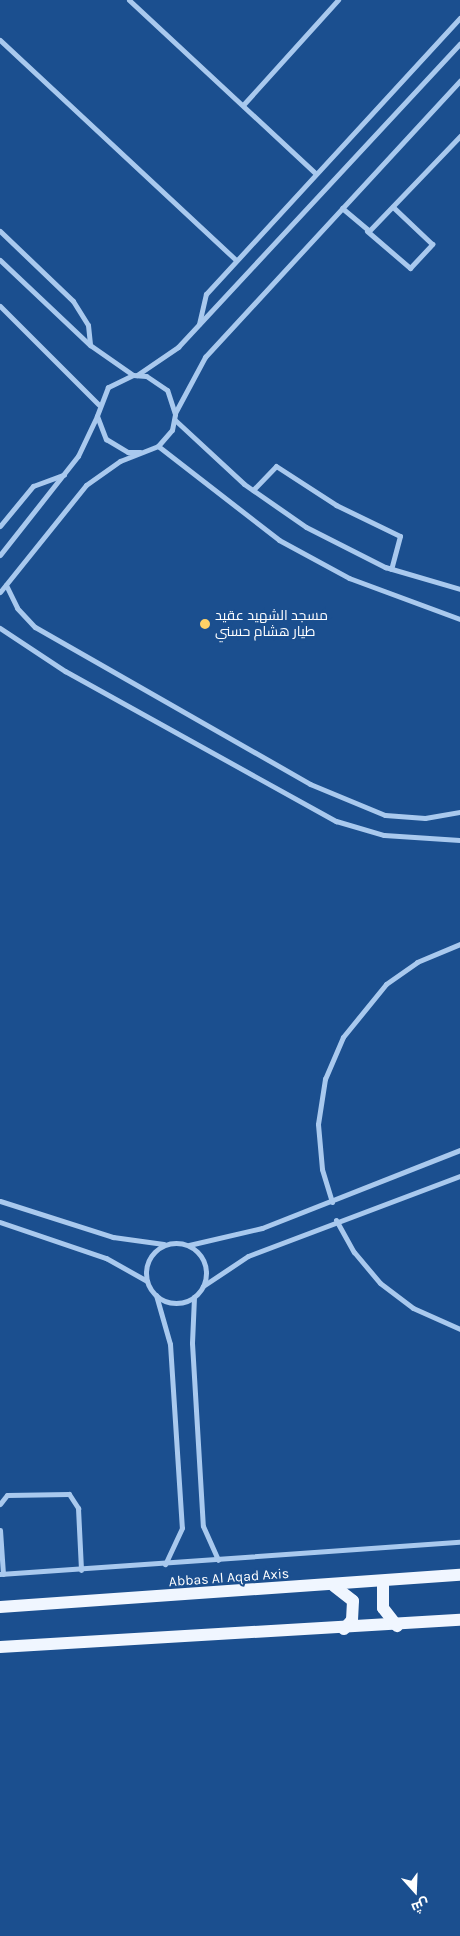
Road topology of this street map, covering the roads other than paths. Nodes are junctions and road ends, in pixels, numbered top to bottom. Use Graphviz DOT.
graph roads {
  1 [pos="338,0"];
  2 [pos="132,1"];
  3 [pos="460,18"];
  4 [pos="0,40"];
  5 [pos="460,44"];
  6 [pos="460,81"];
  7 [pos="242,105"];
  8 [pos="460,136"];
  9 [pos="316,174"];
  10 [pos="393,207"];
  11 [pos="342,208"];
  12 [pos="0,231"];
  13 [pos="367,231"];
  14 [pos="0,260"];
  15 [pos="236,260"];
  16 [pos="0,306"];
  17 [pos="199,324"];
  18 [pos="90,345"];
  19 [pos="135,375"];
  20 [pos="98,404"];
  21 [pos="97,416"];
  22 [pos="175,417"];
  23 [pos="158,446"];
  24 [pos="140,452"];
  25 [pos="64,475"];
  26 [pos="253,490"];
  27 [pos="0,526"];
  28 [pos="0,555"];
  29 [pos="391,569"];
  30 [pos="6,585"];
  31 [pos="460,589"];
  32 [pos="0,592"];
  33 [pos="458,619"];
  34 [pos="0,628"];
  35 [pos="460,812"];
  36 [pos="460,840"];
  37 [pos="460,944"];
  38 [pos="460,1150"];
  39 [pos="460,1176"];
  40 [pos="0,1201"];
  41 [pos="332,1202"];
  42 [pos="336,1220"];
  43 [pos="0,1222"];
  44 [pos="167,1244"];
  45 [pos="189,1246"];
  46 [pos="148,1282"];
  47 [pos="203,1286"];
  48 [pos="156,1295"];
  49 [pos="194,1296"];
  50 [pos="460,1330"];
  51 [pos="0,1504"];
  52 [pos="0,1530"];
  53 [pos="460,1542"];
  54 [pos="218,1560"];
  55 [pos="165,1564"];
  56 [pos="81,1570"];
  57 [pos="1,1574"];
  58 [pos="460,1575"];
  59 [pos="383,1582"];
  60 [pos="334,1586"];
  61 [pos="0,1606"];
  62 [pos="460,1620"];
  63 [pos="397,1626"];
  64 [pos="344,1629"];
  65 [pos="0,1647"];
  1 -- 7 [label="street"];
  2 -- 7 [label="street"];
  3 -- 9 [label="street"];
  4 -- 15 [label="street"];
  5 -- 17 [label="street"];
  6 -- 11 [label="street"];
  7 -- 9 [label="street"];
  8 -- 10 [label="street"];
  9 -- 15 [label="street"];
  10 -- 13 [label="street"];
  10 -- 13 [label="street"];
  11 -- 13 [label="street"];
  11 -- 22 [label="street"];
  12 -- 18 [label="street"];
  14 -- 18 [label="street"];
  15 -- 17 [label="street"];
  16 -- 20 [label="street"];
  17 -- 19 [label="street"];
  18 -- 19 [label="street"];
  19 -- 20 [label="street"];
  19 -- 22 [label="street"];
  20 -- 21 [label="street"];
  21 -- 24 [label="street"];
  21 -- 25 [label="street"];
  22 -- 23 [label="street"];
  22 -- 26 [label="street"];
  23 -- 24 [label="street"];
  23 -- 33 [label="street"];
  24 -- 30 [label="street"];
  25 -- 27 [label="street"];
  25 -- 28 [label="street"];
  26 -- 29 [label="street"];
  26 -- 29 [label="street"];
  29 -- 31 [label="street"];
  30 -- 32 [label="street"];
  30 -- 35 [label="street"];
  34 -- 36 [label="street"];
  37 -- 41 [label="street"];
  38 -- 41 [label="street"];
  39 -- 42 [label="street"];
  40 -- 44 [label="street"];
  41 -- 45 [label="street"];
  42 -- 47 [label="street"];
  42 -- 50 [label="street"];
  43 -- 46 [label="street"];
  44 -- 45 [label="street"];
  44 -- 46 [label="street"];
  45 -- 47 [label="street"];
  46 -- 48 [label="street"];
  47 -- 49 [label="street"];
  48 -- 49 [label="street"];
  48 -- 55 [label="street"];
  49 -- 54 [label="street"];
  51 -- 56 [label="street"];
  52 -- 57 [label="street"];
  53 -- 54 [label="street"];
  54 -- 55 [label="street"];
  55 -- 56 [label="street"];
  56 -- 57 [label="street"];
  58 -- 59 [label="main road, Abbas Al Aqad Axis"];
  59 -- 60 [label="main road, Abbas Al Aqad Axis"];
  59 -- 63 [label="main road"];
  60 -- 61 [label="main road, Abbas Al Aqad Axis"];
  60 -- 64 [label="main road"];
  62 -- 63 [label="main road"];
  63 -- 64 [label="main road"];
  64 -- 65 [label="main road"];
}
